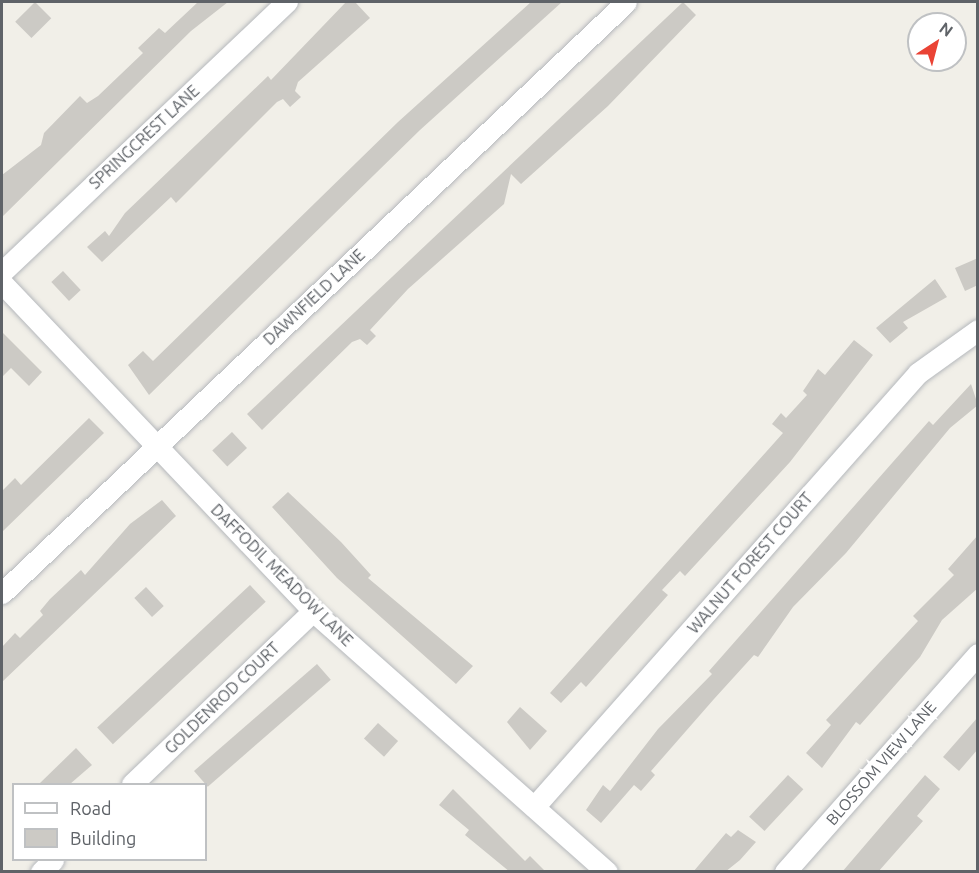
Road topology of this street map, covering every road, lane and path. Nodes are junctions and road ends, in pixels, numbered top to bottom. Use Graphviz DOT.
graph roads {
  1 [pos="286,2"];
  2 [pos="626,2"];
  3 [pos="2,272"];
  4 [pos="2,283"];
  5 [pos="978,330"];
  6 [pos="157,446"];
  7 [pos="2,592"];
  8 [pos="313,611"];
  9 [pos="978,654"];
  10 [pos="133,783"];
  11 [pos="534,807"];
  12 [pos="52,861"];
  13 [pos="41,872"];
  14 [pos="607,872"];
  15 [pos="785,872"];
  1 -- 3 [label="street, SPRINGCREST LANE"];
  2 -- 6 [label="street, DAWNFIELD LANE"];
  4 -- 6 [label="street, DAFFODIL MEADOW LANE"];
  5 -- 11 [label="street, WALNUT FOREST COURT"];
  6 -- 7 [label="street, DAWNFIELD LANE"];
  6 -- 8 [label="street, DAFFODIL MEADOW LANE"];
  8 -- 10 [label="street, GOLDENROD COURT"];
  8 -- 11 [label="street, DAFFODIL MEADOW LANE"];
  9 -- 15 [label="street, BLOSSOM VIEW LANE"];
  11 -- 14 [label="street, DAFFODIL MEADOW LANE"];
  12 -- 13 [label="street"];
}
